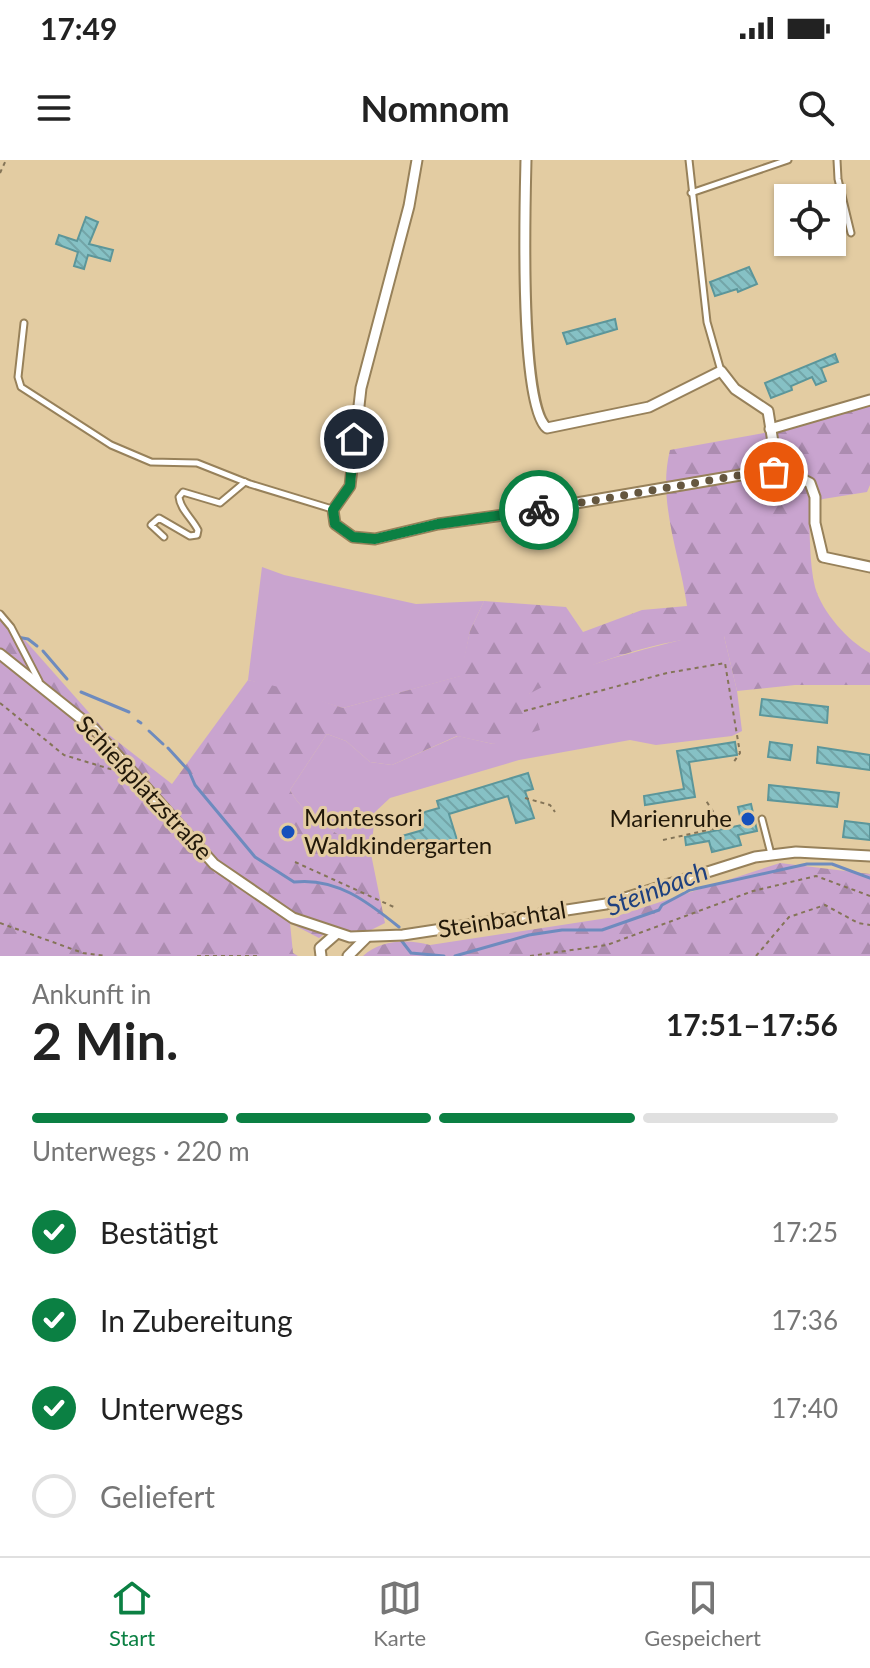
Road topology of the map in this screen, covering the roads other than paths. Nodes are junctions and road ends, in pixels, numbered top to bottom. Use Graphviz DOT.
graph roads {
  1 [pos="417,160"];
  2 [pos="526,160"];
  3 [pos="689,160"];
  4 [pos="788,160"];
  5 [pos="837,160"];
  6 [pos="691,193"];
  7 [pos="851,233"];
  8 [pos="24,323"];
  9 [pos="721,371"];
  10 [pos="870,400"];
  11 [pos="770,429"];
  12 [pos="790,473"];
  13 [pos="245,482"];
  14 [pos="333,510"];
  15 [pos="164,537"];
  16 [pos="870,567"];
  17 [pos="0,614"];
  18 [pos="0,654"];
  19 [pos="43,689"];
  20 [pos="762,819"];
  21 [pos="771,855"];
  22 [pos="870,856"];
  23 [pos="336,934"];
  24 [pos="366,938"];
  25 [pos="321,956"];
  26 [pos="348,956"];
  1 -- 14 [label="street"];
  2 -- 9 [label="street"];
  3 -- 6 [label="lane"];
  4 -- 6 [label="lane"];
  5 -- 7 [label="lane"];
  6 -- 9 [label="lane"];
  8 -- 13 [label="lane"];
  9 -- 11 [label="street"];
  10 -- 11 [label="street"];
  11 -- 12 [label="street"];
  12 -- 14 [label="street"];
  12 -- 16 [label="street"];
  13 -- 14 [label="lane"];
  13 -- 15 [label="lane"];
  17 -- 19 [label="lane"];
  18 -- 19 [label="street, Schießplatzstraße"];
  19 -- 23 [label="street, Schießplatzstraße"];
  20 -- 21 [label="lane"];
  21 -- 22 [label="street, Steinbachtal"];
  21 -- 24 [label="street, Steinbachtal"];
  23 -- 24 [label="street, Steinbachtal"];
  23 -- 25 [label="street"];
  24 -- 26 [label="street"];
}
